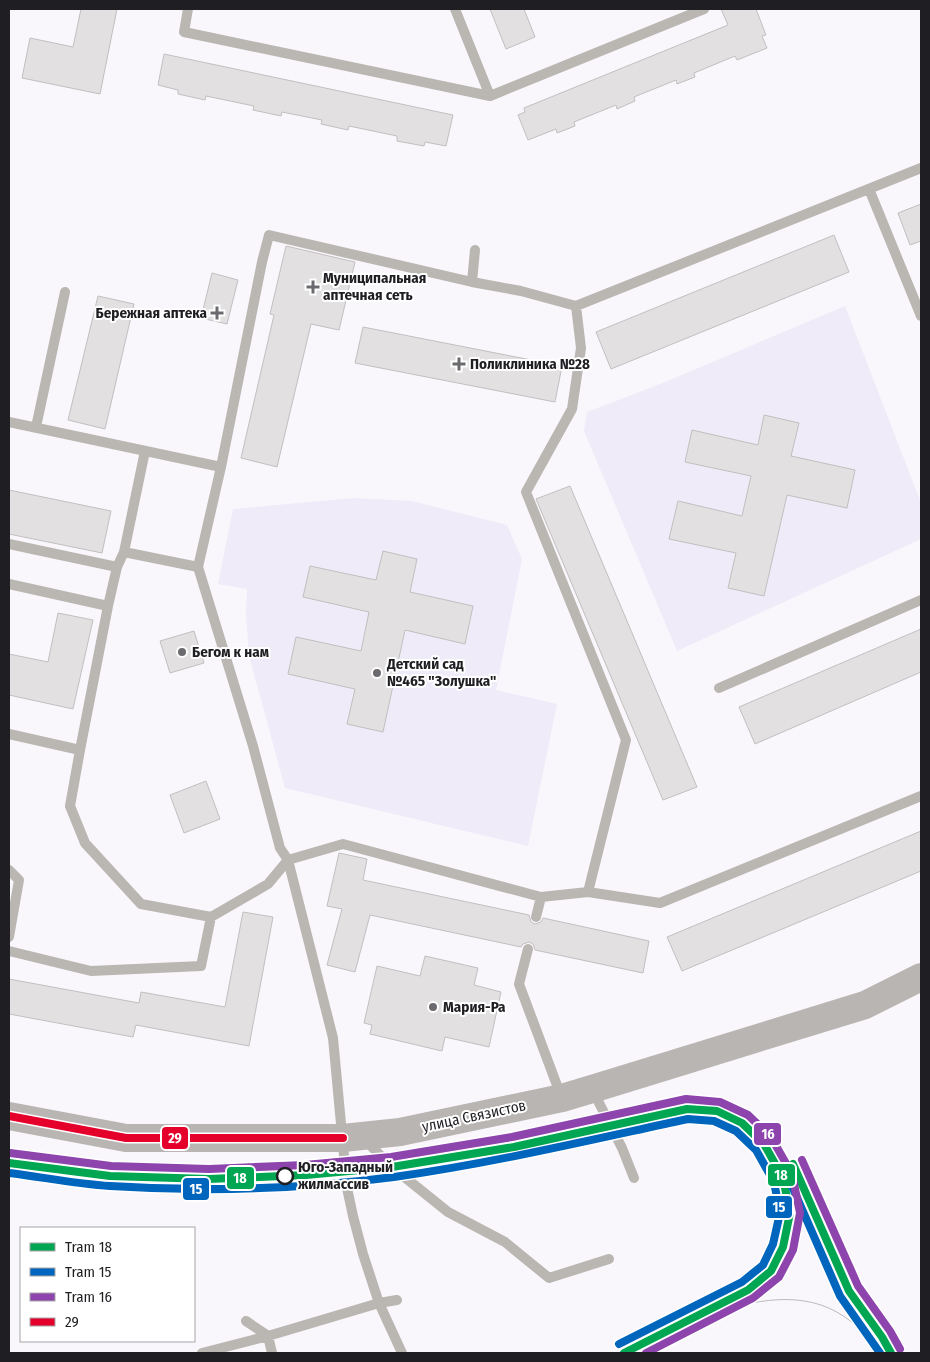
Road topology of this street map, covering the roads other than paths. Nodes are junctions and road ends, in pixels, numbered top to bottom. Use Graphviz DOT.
graph roads {
  1 [pos="188,9"];
  2 [pos="454,9"];
  3 [pos="704,9"];
  4 [pos="490,96"];
  5 [pos="921,168"];
  6 [pos="869,189"];
  7 [pos="475,250"];
  8 [pos="472,282"];
  9 [pos="65,292"];
  10 [pos="576,306"];
  11 [pos="921,316"];
  12 [pos="9,422"];
  13 [pos="36,427"];
  14 [pos="145,451"];
  15 [pos="222,467"];
  16 [pos="9,544"];
  17 [pos="124,552"];
  18 [pos="117,567"];
  19 [pos="198,567"];
  20 [pos="9,584"];
  21 [pos="921,600"];
  22 [pos="108,606"];
  23 [pos="719,688"];
  24 [pos="9,734"];
  25 [pos="80,750"];
  26 [pos="921,796"];
  27 [pos="288,860"];
  28 [pos="9,870"];
  29 [pos="588,892"];
  30 [pos="542,897"];
  31 [pos="211,916"];
  32 [pos="536,917"];
  33 [pos="9,937"];
  34 [pos="528,949"];
  35 [pos="9,951"];
  36 [pos="921,977"];
  37 [pos="592,1089"];
  38 [pos="562,1098"];
  39 [pos="9,1116"];
  40 [pos="351,1137"];
  41 [pos="634,1178"];
  42 [pos="609,1259"];
  43 [pos="398,1300"];
  44 [pos="380,1303"];
  45 [pos="246,1321"];
  46 [pos="268,1336"];
  47 [pos="202,1353"];
  48 [pos="272,1353"];
  49 [pos="402,1353"];
  1 -- 4 [label="lane"];
  2 -- 4 [label="lane"];
  3 -- 4 [label="lane"];
  5 -- 6 [label="lane"];
  6 -- 10 [label="lane"];
  6 -- 11 [label="lane"];
  7 -- 8 [label="lane"];
  8 -- 10 [label="lane"];
  8 -- 15 [label="lane"];
  9 -- 13 [label="lane"];
  10 -- 29 [label="lane"];
  12 -- 13 [label="lane"];
  13 -- 14 [label="lane"];
  14 -- 15 [label="lane"];
  14 -- 17 [label="lane"];
  15 -- 19 [label="lane"];
  16 -- 18 [label="lane"];
  17 -- 18 [label="lane"];
  17 -- 19 [label="lane"];
  18 -- 22 [label="lane"];
  19 -- 27 [label="lane"];
  20 -- 22 [label="lane"];
  21 -- 23 [label="lane"];
  22 -- 25 [label="lane"];
  24 -- 25 [label="lane"];
  25 -- 31 [label="lane"];
  26 -- 29 [label="lane"];
  27 -- 30 [label="lane"];
  27 -- 31 [label="lane"];
  27 -- 40 [label="lane"];
  28 -- 33 [label="lane"];
  29 -- 30 [label="lane"];
  30 -- 32 [label="lane"];
  31 -- 35 [label="lane"];
  34 -- 38 [label="lane"];
  36 -- 37 [label="main road, улица Связистов"];
  37 -- 38 [label="main road, улица Связистов"];
  37 -- 41 [label="lane"];
  38 -- 40 [label="main road, улица Связистов"];
  39 -- 40 [label="main road, улица Связистов"];
  40 -- 42 [label="lane"];
  40 -- 44 [label="lane"];
  43 -- 44 [label="lane"];
  44 -- 46 [label="lane"];
  44 -- 49 [label="lane"];
  45 -- 46 [label="lane"];
  46 -- 47 [label="lane"];
  46 -- 48 [label="lane"];
}
